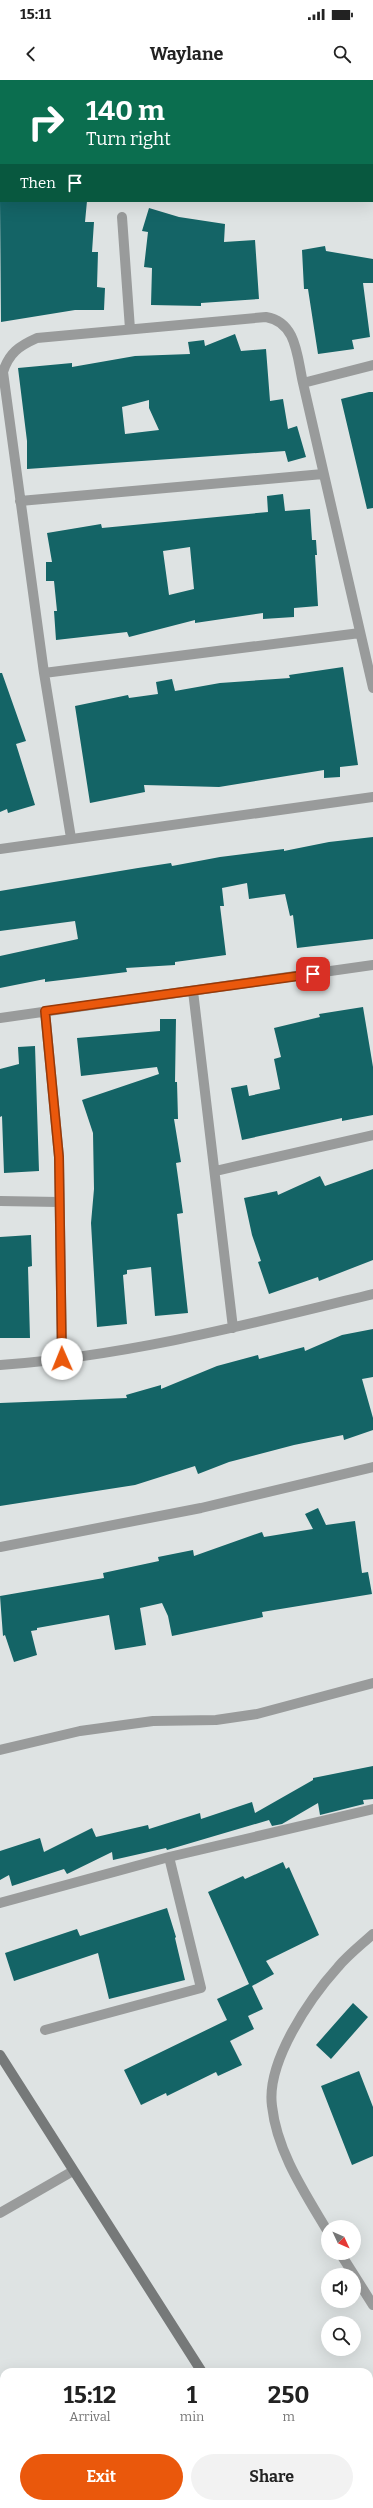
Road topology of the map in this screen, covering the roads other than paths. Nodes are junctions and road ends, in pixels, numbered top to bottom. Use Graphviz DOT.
graph roads {
  1 [pos="122,217"];
  2 [pos="130,329"];
  3 [pos="0,359"];
  4 [pos="373,366"];
  5 [pos="3,372"];
  6 [pos="303,383"];
  7 [pos="324,474"];
  8 [pos="20,501"];
  9 [pos="360,633"];
  10 [pos="44,672"];
  11 [pos="373,688"];
  12 [pos="373,797"];
  13 [pos="71,838"];
  14 [pos="0,850"];
  15 [pos="373,965"];
  16 [pos="194,991"];
  17 [pos="45,1011"];
  18 [pos="0,1018"];
  19 [pos="373,1135"];
  20 [pos="215,1171"];
  21 [pos="0,1201"];
  22 [pos="59,1202"];
  23 [pos="373,1294"];
  24 [pos="233,1328"];
  25 [pos="62,1359"];
  26 [pos="0,1365"];
  27 [pos="373,1467"];
  28 [pos="0,1547"];
  29 [pos="373,1683"];
  30 [pos="0,1750"];
  31 [pos="373,1809"];
  32 [pos="169,1857"];
  33 [pos="0,1904"];
  34 [pos="373,1934"];
  35 [pos="45,2030"];
  36 [pos="0,2055"];
  37 [pos="73,2171"];
  38 [pos="0,2212"];
  39 [pos="321,2220"];
  40 [pos="361,2286"];
  41 [pos="373,2305"];
  42 [pos="199,2368"];
  1 -- 2 [label="street"];
  2 -- 5 [label="street"];
  2 -- 6 [label="street"];
  3 -- 5 [label="street"];
  4 -- 6 [label="street"];
  5 -- 8 [label="street"];
  6 -- 7 [label="street"];
  7 -- 8 [label="street"];
  7 -- 9 [label="street"];
  8 -- 10 [label="street"];
  9 -- 10 [label="street"];
  9 -- 11 [label="street"];
  10 -- 13 [label="street"];
  12 -- 13 [label="street"];
  13 -- 14 [label="street"];
  15 -- 16 [label="street"];
  16 -- 17 [label="street"];
  16 -- 20 [label="street"];
  17 -- 18 [label="street"];
  17 -- 22 [label="street"];
  19 -- 20 [label="street"];
  20 -- 24 [label="street"];
  21 -- 22 [label="street"];
  22 -- 25 [label="street"];
  23 -- 24 [label="street"];
  24 -- 25 [label="street"];
  25 -- 26 [label="street"];
  27 -- 28 [label="street"];
  29 -- 30 [label="street"];
  31 -- 32 [label="street"];
  32 -- 33 [label="street"];
  32 -- 35 [label="street"];
  34 -- 39 [label="street"];
  36 -- 37 [label="street"];
  37 -- 38 [label="street"];
  37 -- 42 [label="street"];
  40 -- 41 [label="street"];
}
